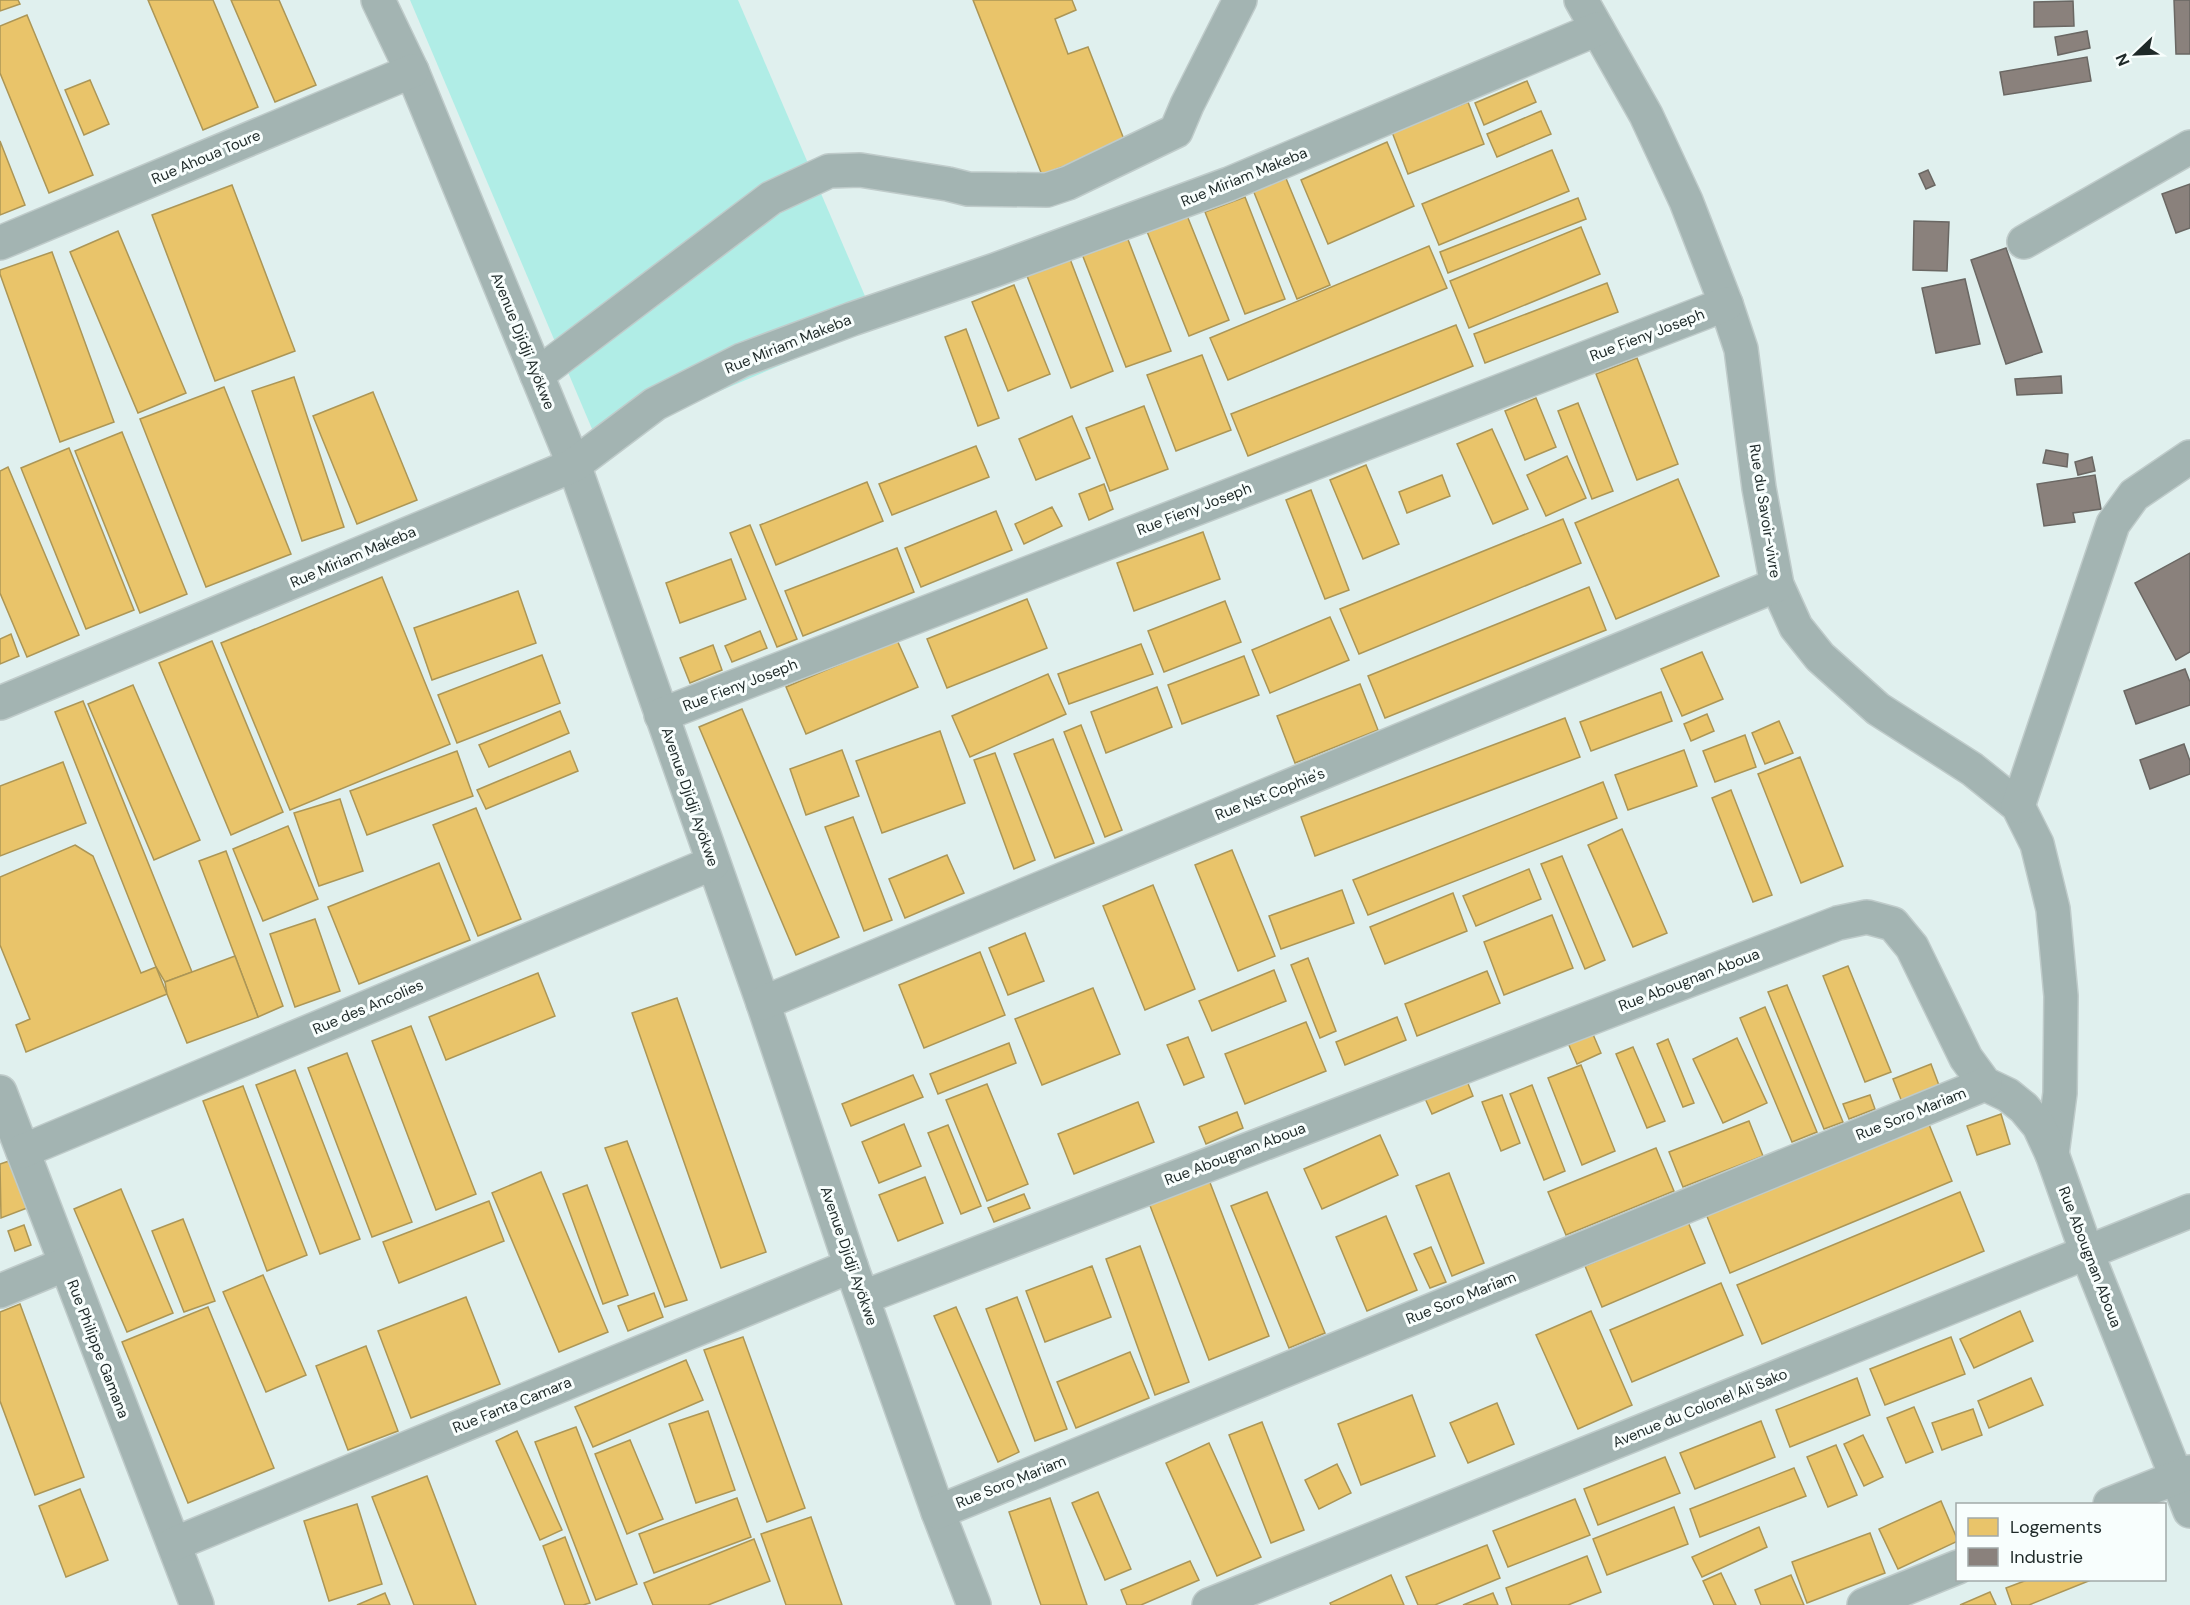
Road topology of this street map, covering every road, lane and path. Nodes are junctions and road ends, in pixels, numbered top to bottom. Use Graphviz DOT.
graph roads {
  1 [pos="378,0"];
  2 [pos="1240,0"];
  3 [pos="1581,0"];
  4 [pos="1597,29"];
  5 [pos="412,70"];
  6 [pos="2190,147"];
  7 [pos="2024,242"];
  8 [pos="0,243"];
  9 [pos="1726,304"];
  10 [pos="537,375"];
  11 [pos="2190,457"];
  12 [pos="574,465"];
  13 [pos="1776,585"];
  14 [pos="0,703"];
  15 [pos="661,715"];
  16 [pos="2018,806"];
  17 [pos="713,863"];
  18 [pos="763,1004"];
  19 [pos="1985,1084"];
  20 [pos="0,1092"];
  21 [pos="23,1150"];
  22 [pos="2052,1154"];
  23 [pos="2190,1210"];
  24 [pos="2087,1253"];
  25 [pos="66,1264"];
  26 [pos="851,1266"];
  27 [pos="0,1291"];
  28 [pos="864,1297"];
  29 [pos="2183,1475"];
  30 [pos="2113,1503"];
  31 [pos="2190,1510"];
  32 [pos="938,1512"];
  33 [pos="174,1544"];
  34 [pos="1956,1568"];
  35 [pos="197,1605"];
  36 [pos="974,1605"];
  37 [pos="1209,1605"];
  38 [pos="1864,1605"];
  1 -- 5 [label="street, Avenue Djidji Ayökwe"];
  2 -- 10 [label="street"];
  3 -- 4 [label="street, Rue du Savoir-vivre"];
  4 -- 9 [label="street, Rue du Savoir-vivre"];
  4 -- 12 [label="street, Rue Miriam Makeba"];
  5 -- 8 [label="street, Rue Ahoua Toure"];
  5 -- 10 [label="street, Avenue Djidji Ayökwe"];
  6 -- 7 [label="street"];
  9 -- 13 [label="street, Rue du Savoir-vivre"];
  9 -- 15 [label="street, Rue Fieny Joseph"];
  10 -- 12 [label="street, Avenue Djidji Ayökwe"];
  11 -- 16 [label="street"];
  12 -- 14 [label="street, Rue Miriam Makeba"];
  12 -- 15 [label="street, Avenue Djidji Ayökwe"];
  13 -- 16 [label="street, Rue du Savoir-vivre"];
  13 -- 18 [label="street, Rue Nst Cophie's"];
  15 -- 17 [label="street, Avenue Djidji Ayökwe"];
  16 -- 22 [label="street, Rue du Savoir-vivre"];
  17 -- 18 [label="street, Avenue Djidji Ayökwe"];
  17 -- 21 [label="street, Rue des Ancolies"];
  18 -- 26 [label="street, Avenue Djidji Ayökwe"];
  19 -- 22 [label="street, Rue Abougnan Aboua"];
  19 -- 28 [label="street, Rue Abougnan Aboua"];
  19 -- 32 [label="street, Rue Soro Mariam"];
  20 -- 21 [label="street, Rue Philippe Gamana"];
  21 -- 25 [label="street, Rue Philippe Gamana"];
  22 -- 24 [label="street, Rue Abougnan Aboua"];
  23 -- 24 [label="street, Avenue du Colonel Ali Sako"];
  24 -- 29 [label="street, Rue Abougnan Aboua"];
  24 -- 37 [label="street, Avenue du Colonel Ali Sako"];
  25 -- 27 [label="street"];
  25 -- 33 [label="street, Rue Philippe Gamana"];
  26 -- 28 [label="street, Avenue Djidji Ayökwe"];
  26 -- 33 [label="street, Rue Fanta Camara"];
  28 -- 32 [label="street, Avenue Djidji Ayökwe"];
  29 -- 30 [label="street"];
  29 -- 31 [label="street, Rue Abougnan Aboua"];
  32 -- 36 [label="street, Avenue Djidji Ayökwe"];
  33 -- 35 [label="street, Rue Philippe Gamana"];
  34 -- 38 [label="street"];
}
